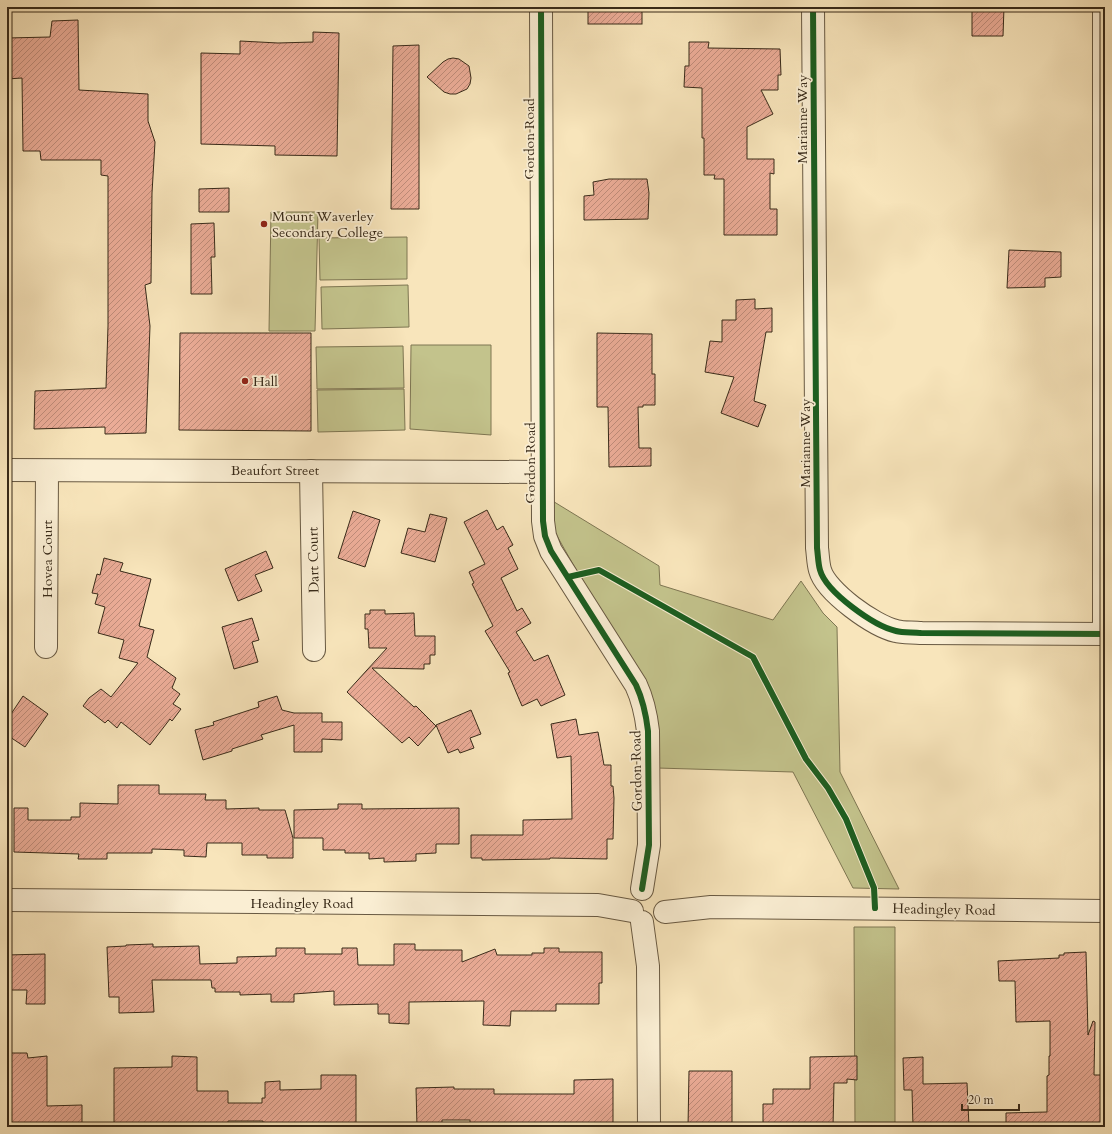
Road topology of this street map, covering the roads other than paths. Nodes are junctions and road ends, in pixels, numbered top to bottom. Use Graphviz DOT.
graph roads {
  1 [pos="541,7"];
  2 [pos="813,7"];
  3 [pos="1104,7"];
  4 [pos="7,470"];
  5 [pos="47,471"];
  6 [pos="311,471"];
  7 [pos="542,472"];
  8 [pos="1104,634"];
  9 [pos="46,647"];
  10 [pos="314,650"];
  11 [pos="7,900"];
  12 [pos="649,906"];
  13 [pos="1105,911"];
  14 [pos="649,1127"];
  1 -- 7 [label="street, Gordon Road"];
  2 -- 8 [label="street, Marianne Way"];
  3 -- 8 [label="street"];
  4 -- 5 [label="street, Beaufort Street"];
  5 -- 6 [label="street, Beaufort Street"];
  5 -- 9 [label="street, Hovea Court"];
  6 -- 7 [label="street, Beaufort Street"];
  6 -- 10 [label="street, Dart Court"];
  7 -- 12 [label="street, Gordon Road"];
  11 -- 12 [label="street, Headingley Road"];
  12 -- 13 [label="street, Headingley Road"];
  12 -- 14 [label="street, Gordon Road"];
}
